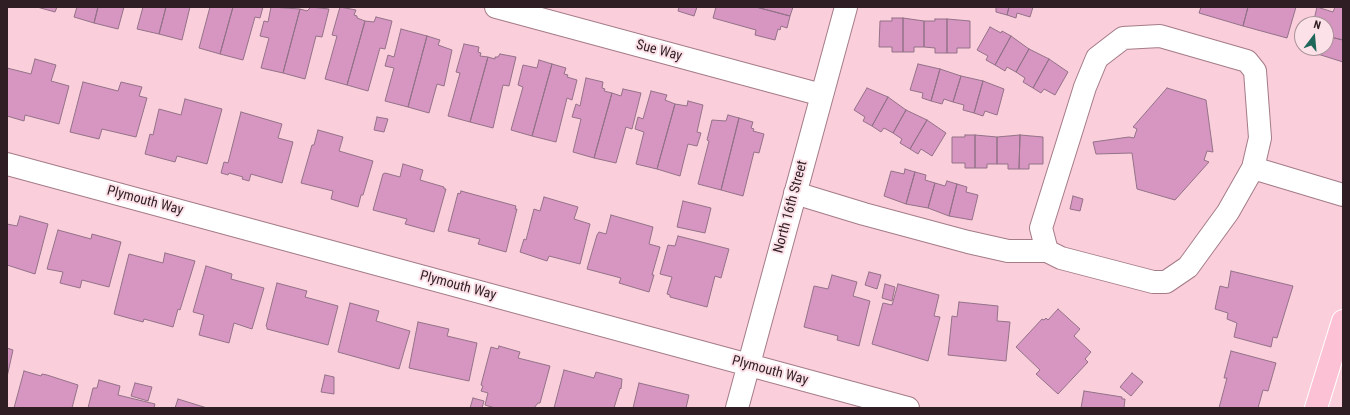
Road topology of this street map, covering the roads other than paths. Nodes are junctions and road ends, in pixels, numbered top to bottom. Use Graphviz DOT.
graph roads {
  1 [pos="496,7"];
  2 [pos="846,7"];
  3 [pos="822,95"];
  4 [pos="7,164"];
  5 [pos="1253,168"];
  6 [pos="795,193"];
  7 [pos="1343,195"];
  8 [pos="1047,251"];
  9 [pos="1343,321"];
  10 [pos="749,365"];
  11 [pos="737,408"];
  12 [pos="908,408"];
  13 [pos="1316,408"];
  1 -- 3 [label="street, Sue Way"];
  2 -- 3 [label="street, North 16th Street"];
  3 -- 6 [label="street, North 16th Street"];
  4 -- 10 [label="street, Plymouth Way"];
  5 -- 7 [label="street"];
  5 -- 8 [label="street"];
  5 -- 8 [label="street"];
  6 -- 8 [label="street"];
  6 -- 10 [label="street, North 16th Street"];
  9 -- 13 [label="main road"];
  10 -- 11 [label="street, North 16th Street"];
  10 -- 12 [label="street, Plymouth Way"];
}
